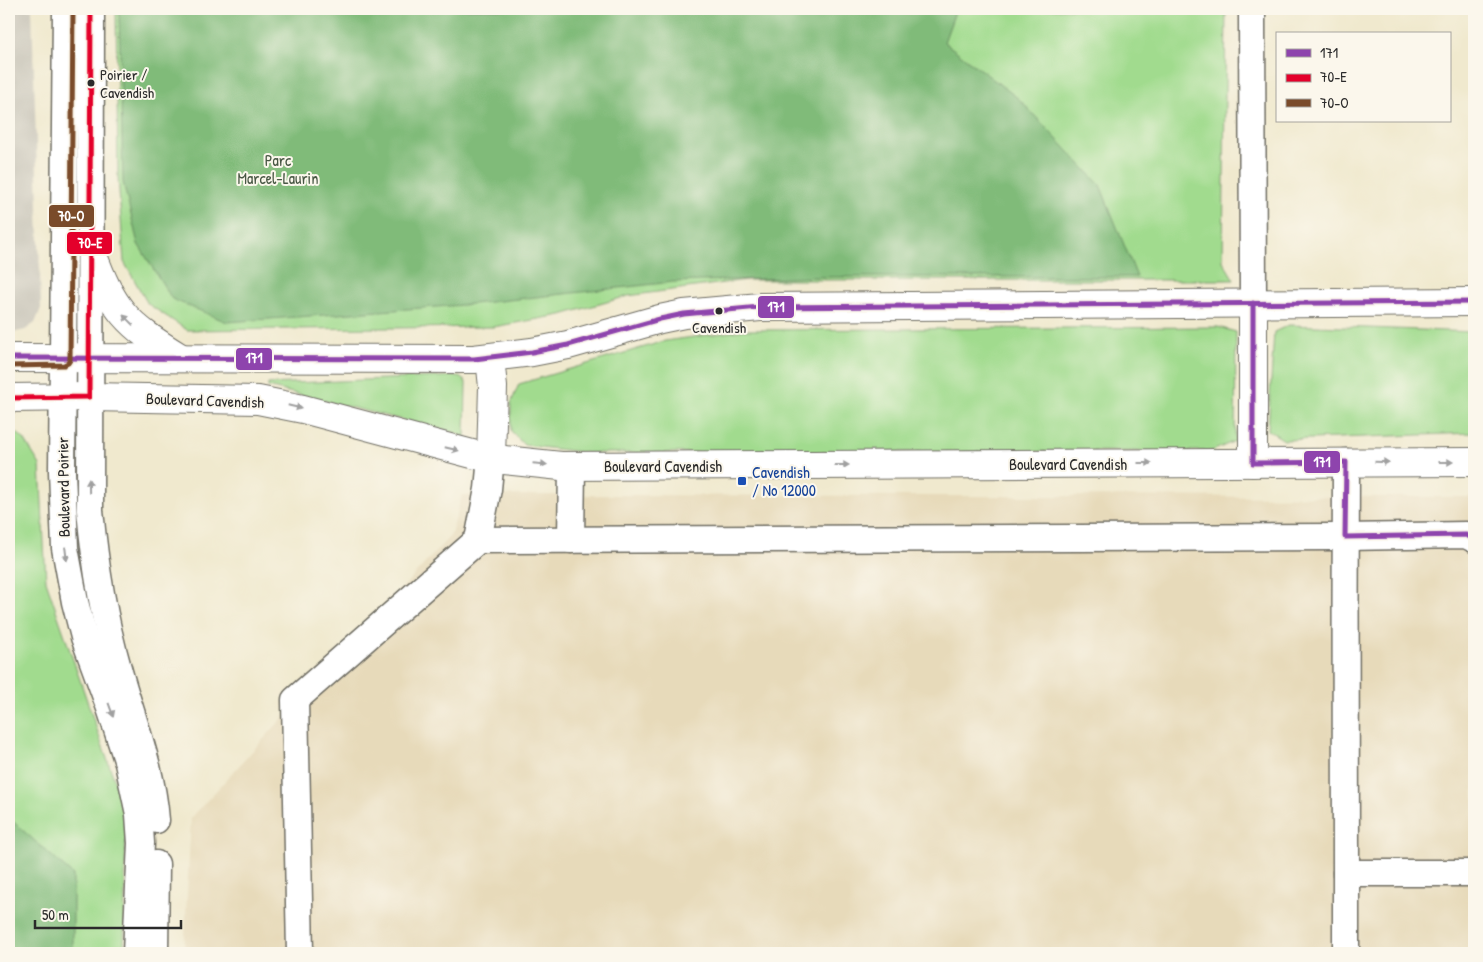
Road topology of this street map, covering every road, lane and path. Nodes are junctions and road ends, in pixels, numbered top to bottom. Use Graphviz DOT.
graph roads {
  1 [pos="66,9"];
  2 [pos="92,9"];
  3 [pos="1252,9"];
  4 [pos="91,250"];
  5 [pos="1474,302"];
  6 [pos="1253,303"];
  7 [pos="9,358"];
  8 [pos="76,358"];
  9 [pos="181,358"];
  10 [pos="490,358"];
  11 [pos="62,397"];
  12 [pos="89,397"];
  13 [pos="9,398"];
  14 [pos="491,458"];
  15 [pos="1346,462"];
  16 [pos="1474,462"];
  17 [pos="1253,463"];
  18 [pos="572,466"];
  19 [pos="1344,537"];
  20 [pos="1474,539"];
  21 [pos="478,540"];
  22 [pos="571,540"];
  23 [pos="1474,873"];
  24 [pos="1346,874"];
  25 [pos="136,953"];
  26 [pos="155,953"];
  27 [pos="300,953"];
  28 [pos="1346,953"];
  1 -- 8 [label="street, Boulevard Poirier"];
  2 -- 4 [label="street, Boulevard Poirier"];
  3 -- 6 [label="street"];
  4 -- 8 [label="street, Boulevard Poirier"];
  9 -- 4 [label="main road, one-way"];
  5 -- 6 [label="main road"];
  6 -- 10 [label="main road"];
  6 -- 17 [label="main road"];
  7 -- 8 [label="main road"];
  8 -- 9 [label="main road"];
  8 -- 11 [label="street, Boulevard Poirier"];
  8 -- 12 [label="street, Boulevard Poirier"];
  9 -- 10 [label="main road"];
  10 -- 14 [label="main road"];
  11 -- 12 [label="main road, Boulevard Cavendish"];
  11 -- 13 [label="main road, Boulevard Cavendish"];
  11 -- 25 [label="street, Boulevard Poirier, one-way"];
  12 -- 14 [label="main road, Boulevard Cavendish, one-way"];
  26 -- 12 [label="street, Boulevard Poirier, one-way"];
  14 -- 18 [label="main road, Boulevard Cavendish, one-way"];
  14 -- 21 [label="street"];
  15 -- 16 [label="main road, Boulevard Cavendish, one-way"];
  15 -- 17 [label="main road, Boulevard Cavendish"];
  15 -- 19 [label="street"];
  18 -- 17 [label="main road, Boulevard Cavendish, one-way"];
  18 -- 22 [label="street"];
  19 -- 20 [label="street"];
  19 -- 22 [label="street"];
  19 -- 24 [label="street"];
  21 -- 22 [label="street"];
  21 -- 27 [label="street"];
  23 -- 24 [label="street"];
  24 -- 28 [label="street"];
}
